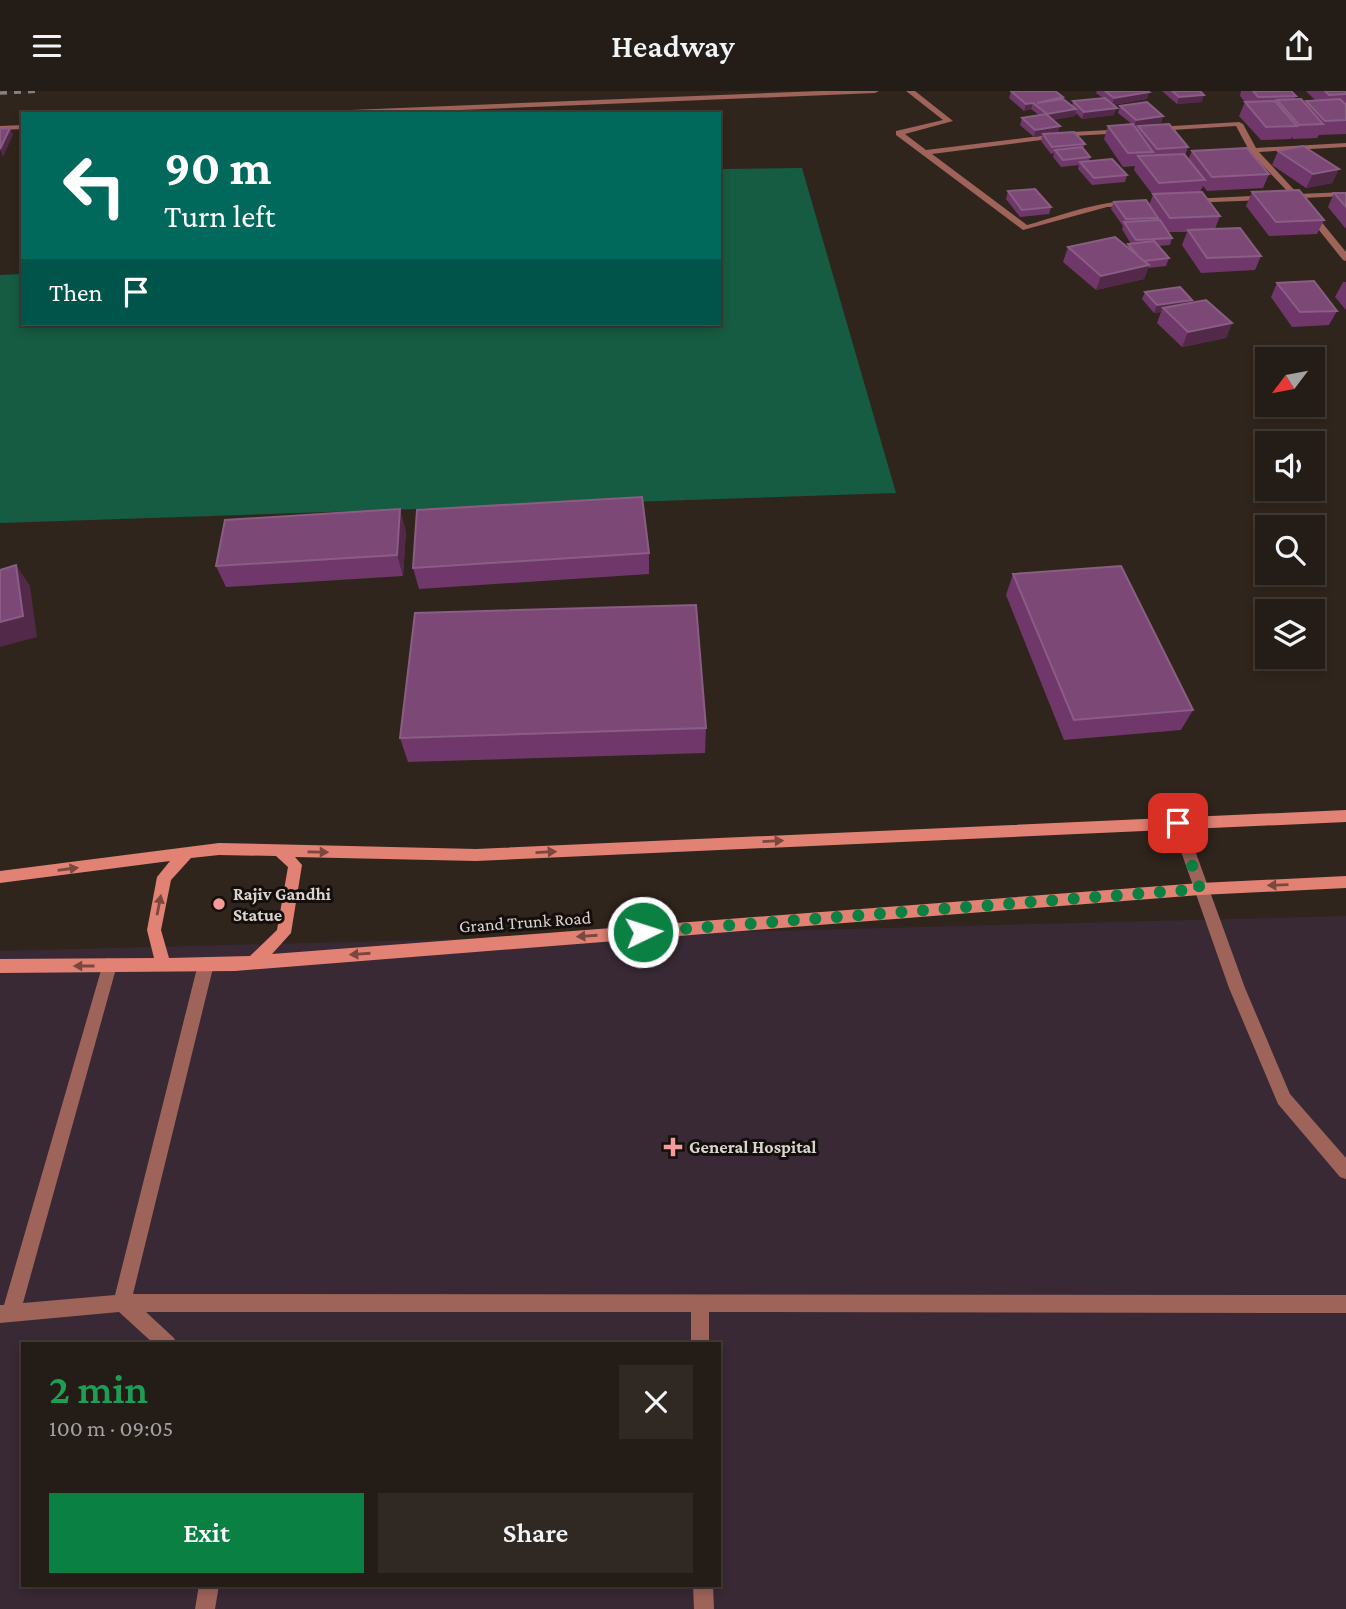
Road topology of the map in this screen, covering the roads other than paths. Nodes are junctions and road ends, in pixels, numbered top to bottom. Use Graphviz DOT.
graph roads {
  1 [pos="875,91"];
  2 [pos="910,91"];
  3 [pos="351,112"];
  4 [pos="21,127"];
  5 [pos="0,128"];
  6 [pos="1346,145"];
  7 [pos="1253,150"];
  8 [pos="925,152"];
  9 [pos="1346,194"];
  10 [pos="1296,196"];
  11 [pos="1175,202"];
  12 [pos="1148,203"];
  13 [pos="1346,258"];
  14 [pos="1346,816"];
  15 [pos="1178,823"];
  16 [pos="280,851"];
  17 [pos="187,853"];
  18 [pos="0,877"];
  19 [pos="1346,882"];
  20 [pos="1200,889"];
  21 [pos="254,963"];
  22 [pos="206,964"];
  23 [pos="109,965"];
  24 [pos="163,965"];
  25 [pos="0,966"];
  26 [pos="1346,1171"];
  27 [pos="122,1303"];
  28 [pos="1346,1304"];
  29 [pos="699,1305"];
  30 [pos="6,1313"];
  31 [pos="166,1342"];
  32 [pos="700,1342"];
  33 [pos="209,1587"];
  34 [pos="703,1587"];
  35 [pos="205,1609"];
  36 [pos="704,1609"];
  1 -- 3 [label="street"];
  2 -- 8 [label="street"];
  4 -- 5 [label="street"];
  6 -- 7 [label="street"];
  7 -- 8 [label="street"];
  7 -- 10 [label="street"];
  8 -- 12 [label="street"];
  9 -- 10 [label="street"];
  10 -- 11 [label="street"];
  10 -- 13 [label="street"];
  14 -- 15 [label="main road"];
  16 -- 15 [label="main road, one-way"];
  15 -- 20 [label="street"];
  16 -- 17 [label="main road"];
  16 -- 21 [label="main road"];
  18 -- 17 [label="main road, one-way"];
  24 -- 17 [label="main road, one-way"];
  19 -- 20 [label="main road, Grand Trunk Road, one-way"];
  20 -- 21 [label="main road, Grand Trunk Road, one-way"];
  20 -- 26 [label="street"];
  21 -- 22 [label="main road, Grand Trunk Road"];
  22 -- 24 [label="main road, Grand Trunk Road"];
  22 -- 27 [label="street"];
  23 -- 24 [label="main road, Grand Trunk Road"];
  23 -- 25 [label="main road, Grand Trunk Road, one-way"];
  23 -- 30 [label="street"];
  27 -- 29 [label="street"];
  27 -- 30 [label="street"];
  27 -- 31 [label="street"];
  28 -- 29 [label="street"];
  29 -- 32 [label="street"];
  33 -- 35 [label="street"];
  34 -- 36 [label="street"];
}
